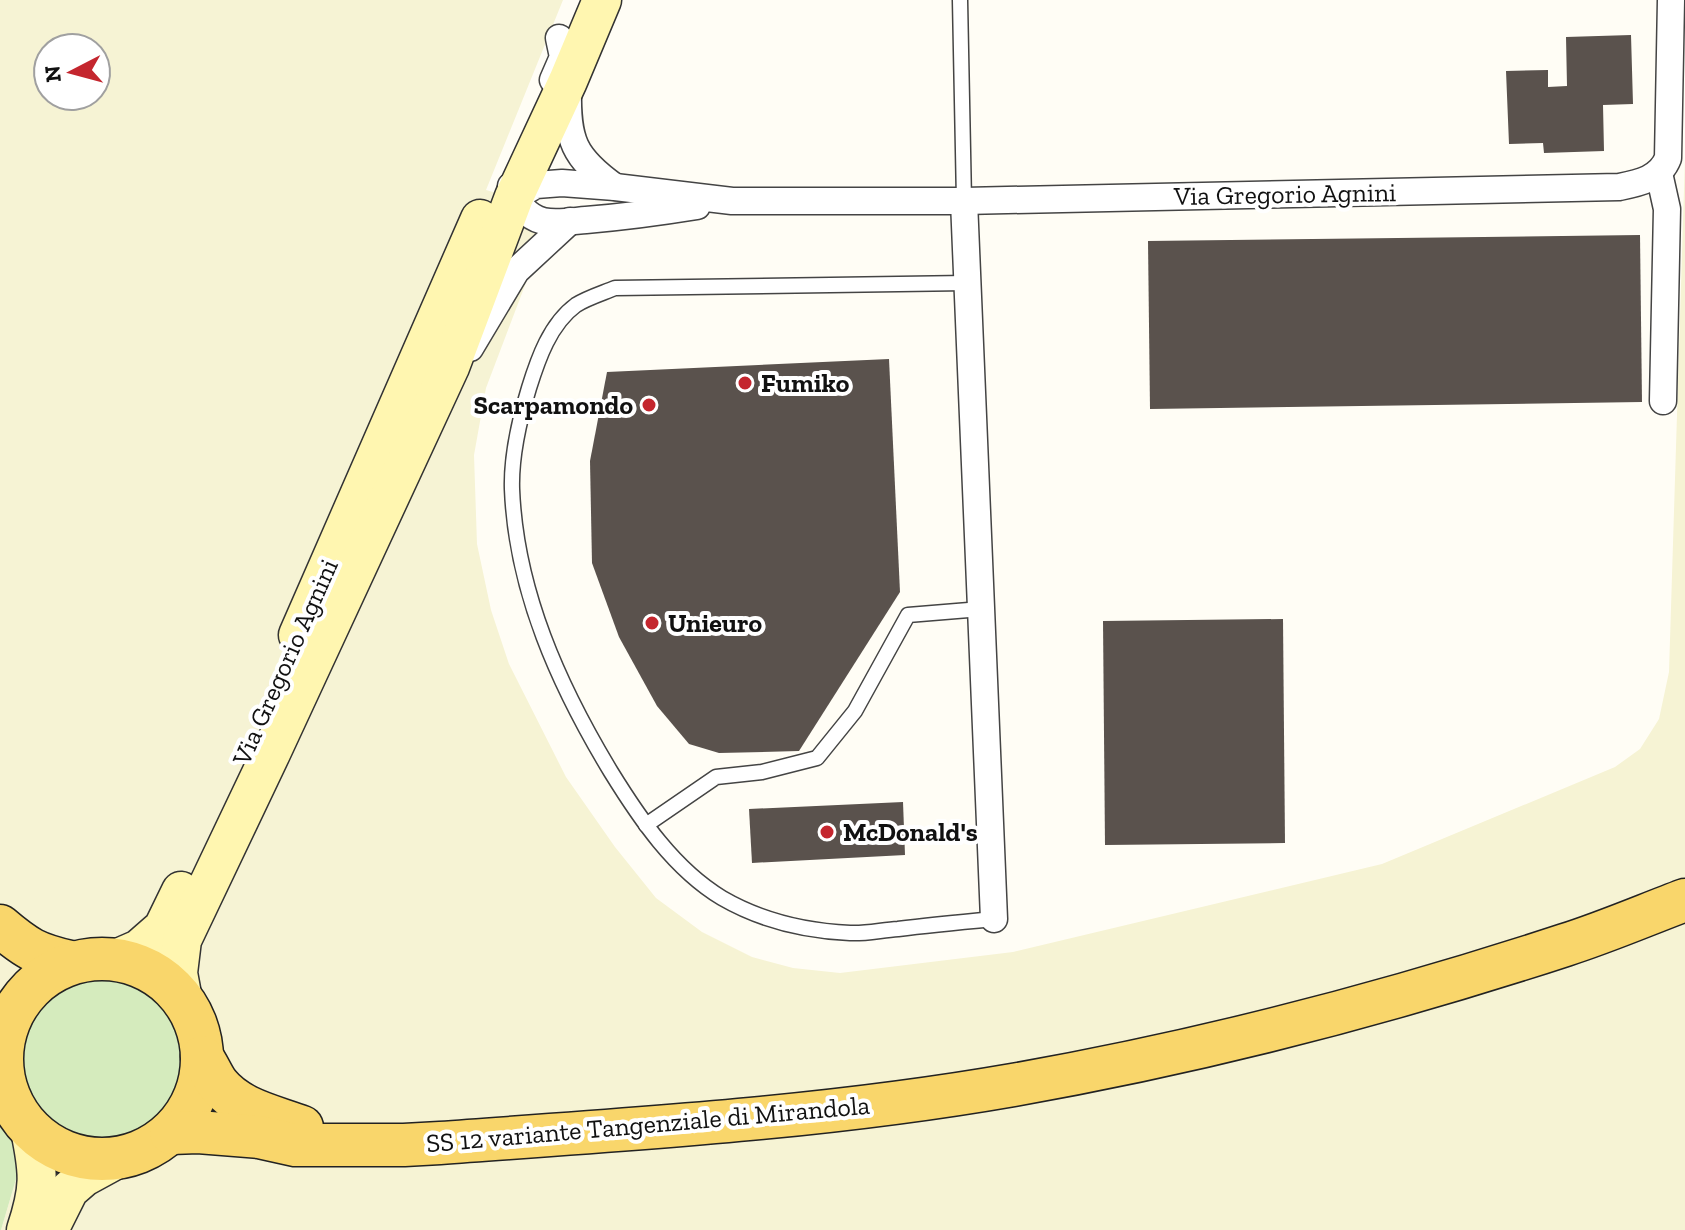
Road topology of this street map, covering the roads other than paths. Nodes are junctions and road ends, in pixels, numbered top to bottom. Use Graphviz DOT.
graph roads {
  1 [pos="575,0"];
  2 [pos="602,0"];
  3 [pos="960,0"];
  4 [pos="1671,0"];
  5 [pos="559,38"];
  6 [pos="568,81"];
  7 [pos="1659,173"];
  8 [pos="615,187"];
  9 [pos="514,197"];
  10 [pos="732,201"];
  11 [pos="964,201"];
  12 [pos="570,221"];
  13 [pos="967,283"];
  14 [pos="438,354"];
  15 [pos="1663,401"];
  16 [pos="981,609"];
  17 [pos="646,825"];
  18 [pos="1685,900"];
  19 [pos="994,919"];
  20 [pos="0,926"];
  21 [pos="0,953"];
  22 [pos="116,959"];
  23 [pos="70,962"];
  24 [pos="183,1000"];
  25 [pos="10,1015"];
  26 [pos="202,1057"];
  27 [pos="30,1130"];
  28 [pos="171,1133"];
  29 [pos="352,1145"];
  30 [pos="117,1159"];
  31 [pos="26,1230"];
  32 [pos="49,1230"];
  1 -- 5 [label="main road, Via Gregorio Agnini"];
  2 -- 6 [label="main road, Via Gregorio Agnini"];
  3 -- 11 [label="lane"];
  4 -- 7 [label="street"];
  5 -- 9 [label="street, Via Gregorio Agnini"];
  5 -- 14 [label="main road, Via Gregorio Agnini"];
  6 -- 8 [label="street, Via Gregorio Agnini"];
  6 -- 9 [label="main road, Via Gregorio Agnini"];
  7 -- 11 [label="street, Via Gregorio Agnini"];
  7 -- 15 [label="street"];
  8 -- 9 [label="street, Via Gregorio Agnini"];
  8 -- 10 [label="street, Via Gregorio Agnini"];
  9 -- 12 [label="street, Via Gregorio Agnini"];
  9 -- 14 [label="main road, Via Gregorio Agnini"];
  10 -- 11 [label="street, Via Gregorio Agnini"];
  10 -- 12 [label="street, Via Gregorio Agnini"];
  11 -- 13 [label="street"];
  12 -- 14 [label="street, Via Gregorio Agnini"];
  13 -- 16 [label="street"];
  13 -- 17 [label="lane"];
  14 -- 22 [label="main road, Via Gregorio Agnini"];
  14 -- 24 [label="main road, Via Gregorio Agnini"];
  16 -- 17 [label="lane"];
  16 -- 19 [label="street"];
  17 -- 19 [label="lane"];
  18 -- 29 [label="main road, SS 12 variante Tangenziale di Mirandola"];
  20 -- 23 [label="main road"];
  21 -- 25 [label="main road"];
  22 -- 23 [label="main road"];
  22 -- 24 [label="main road"];
  23 -- 25 [label="main road"];
  24 -- 26 [label="main road"];
  25 -- 27 [label="main road"];
  26 -- 28 [label="main road"];
  26 -- 29 [label="main road"];
  27 -- 30 [label="main road"];
  27 -- 31 [label="main road"];
  28 -- 29 [label="main road, SS 12 variante Tangenziale di Mirandola"];
  28 -- 30 [label="main road"];
  30 -- 32 [label="main road"];
}
